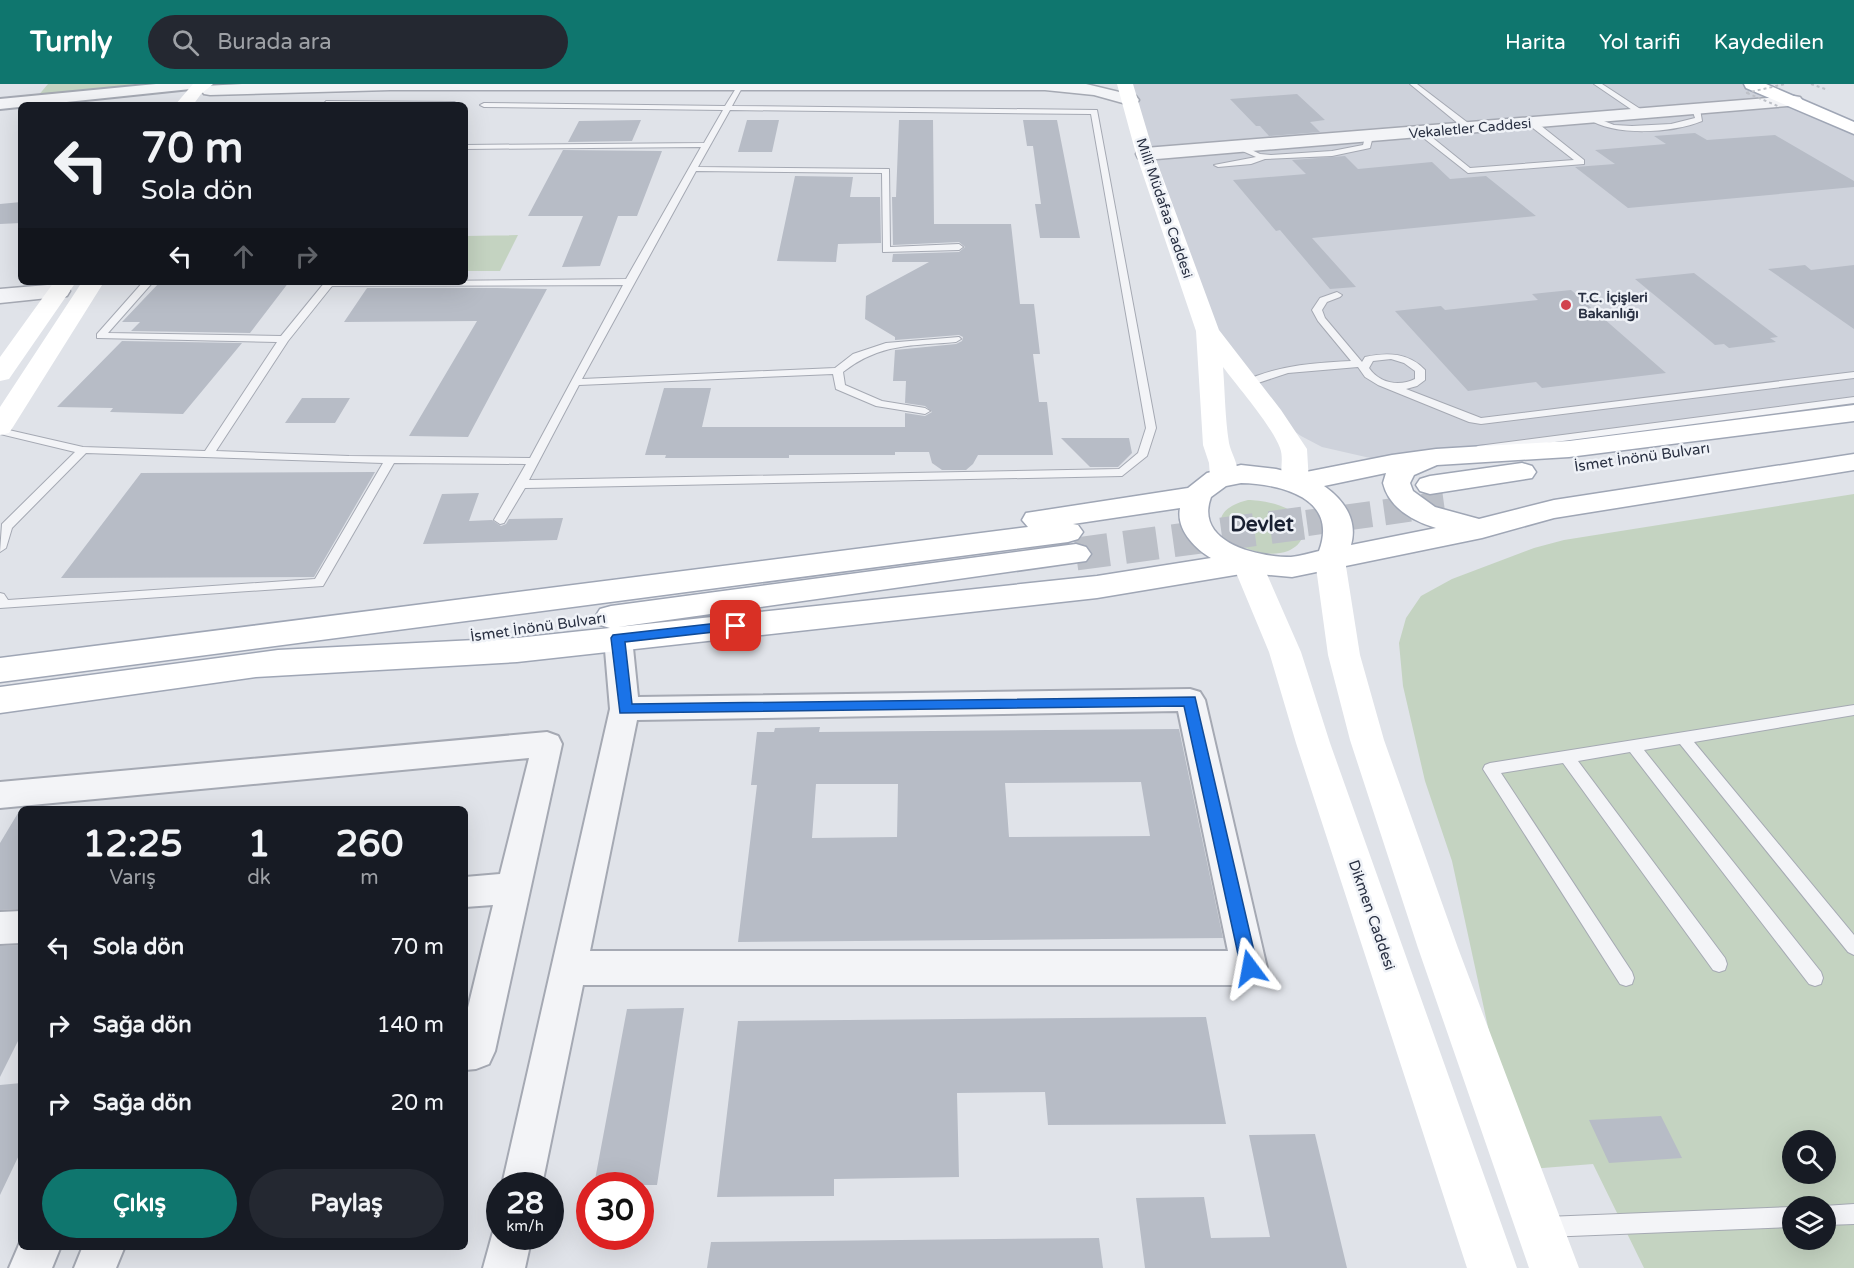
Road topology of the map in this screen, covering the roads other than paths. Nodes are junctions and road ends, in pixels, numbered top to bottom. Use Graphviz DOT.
graph roads {
  1 [pos="34,84"];
  2 [pos="390,84"];
  3 [pos="1084,84"];
  4 [pos="1413,84"];
  5 [pos="1597,84"];
  6 [pos="1752,84"];
  7 [pos="692,85"];
  8 [pos="868,85"];
  9 [pos="1045,85"];
  10 [pos="740,86"];
  11 [pos="205,89"];
  12 [pos="1127,92"];
  13 [pos="1821,92"];
  14 [pos="1787,94"];
  15 [pos="30,102"];
  16 [pos="186,102"];
  17 [pos="16,103"];
  18 [pos="0,105"];
  19 [pos="484,105"];
  20 [pos="728,107"];
  21 [pos="1696,109"];
  22 [pos="1854,112"];
  23 [pos="1644,114"];
  24 [pos="1591,118"];
  25 [pos="1854,122"];
  26 [pos="1532,123"];
  27 [pos="1469,128"];
  28 [pos="1854,129"];
  29 [pos="1420,132"];
  30 [pos="1369,136"];
  31 [pos="706,145"];
  32 [pos="468,147"];
  33 [pos="1241,147"];
  34 [pos="1145,154"];
  35 [pos="1264,157"];
  36 [pos="1218,165"];
  37 [pos="693,169"];
  38 [pos="959,247"];
  39 [pos="468,282"];
  40 [pos="629,282"];
  41 [pos="91,285"];
  42 [pos="145,285"];
  43 [pos="328,285"];
  44 [pos="62,286"];
  45 [pos="1337,295"];
  46 [pos="0,296"];
  47 [pos="1208,331"];
  48 [pos="284,339"];
  49 [pos="956,339"];
  50 [pos="1361,365"];
  51 [pos="838,371"];
  52 [pos="0,374"];
  53 [pos="1854,375"];
  54 [pos="576,382"];
  55 [pos="1248,383"];
  56 [pos="1387,385"];
  57 [pos="1854,400"];
  58 [pos="925,411"];
  59 [pos="1854,413"];
  60 [pos="0,429"];
  61 [pos="1854,429"];
  62 [pos="83,450"];
  63 [pos="1854,450"];
  64 [pos="209,453"];
  65 [pos="1436,457"];
  66 [pos="390,460"];
  67 [pos="533,462"];
  68 [pos="1854,462"];
  69 [pos="1224,477"];
  70 [pos="1854,482"];
  71 [pos="1295,483"];
  72 [pos="522,484"];
  73 [pos="1196,496"];
  74 [pos="500,520"];
  75 [pos="1482,528"];
  76 [pos="1072,543"];
  77 [pos="0,548"];
  78 [pos="1330,560"];
  79 [pos="1247,563"];
  80 [pos="0,597"];
  81 [pos="618,638"];
  82 [pos="262,651"];
  83 [pos="0,670"];
  84 [pos="0,700"];
  85 [pos="625,709"];
  86 [pos="1854,710"];
  87 [pos="1683,738"];
  88 [pos="1633,746"];
  89 [pos="1567,757"];
  90 [pos="0,795"];
  91 [pos="513,888"];
  92 [pos="468,892"];
  93 [pos="18,927"];
  94 [pos="0,928"];
  95 [pos="1854,947"];
  96 [pos="1719,964"];
  97 [pos="568,968"];
  98 [pos="1626,978"];
  99 [pos="1815,978"];
  100 [pos="468,1052"];
  101 [pos="525,1172"];
  102 [pos="1854,1214"];
  103 [pos="1836,1215"];
  104 [pos="1782,1217"];
  105 [pos="1539,1227"];
  106 [pos="38,1250"];
  107 [pos="102,1250"];
  108 [pos="508,1250"];
  109 [pos="30,1268"];
  110 [pos="95,1268"];
  111 [pos="504,1268"];
  112 [pos="1492,1268"];
  113 [pos="1554,1268"];
  1 -- 17 [label="street"];
  2 -- 7 [label="street"];
  2 -- 11 [label="street"];
  3 -- 9 [label="street"];
  4 -- 27 [label="lane"];
  5 -- 23 [label="lane"];
  6 -- 14 [label="main road"];
  7 -- 10 [label="street"];
  8 -- 9 [label="street"];
  8 -- 10 [label="street"];
  9 -- 12 [label="street"];
  10 -- 20 [label="lane"];
  11 -- 15 [label="street"];
  11 -- 16 [label="main road"];
  12 -- 34 [label="main road, Millî Müdafaa Caddesi"];
  13 -- 14 [label="main road"];
  13 -- 22 [label="main road"];
  14 -- 21 [label="street, Vekaletler Caddesi"];
  14 -- 25 [label="main road"];
  14 -- 28 [label="main road"];
  17 -- 18 [label="street"];
  19 -- 20 [label="lane"];
  20 -- 31 [label="lane"];
  20 -- 72 [label="lane"];
  21 -- 23 [label="street, Vekaletler Caddesi"];
  21 -- 24 [label="lane"];
  23 -- 24 [label="street, Vekaletler Caddesi"];
  24 -- 26 [label="street, Vekaletler Caddesi"];
  26 -- 27 [label="street, Vekaletler Caddesi"];
  26 -- 29 [label="lane"];
  27 -- 29 [label="street, Vekaletler Caddesi"];
  29 -- 30 [label="street, Vekaletler Caddesi"];
  30 -- 33 [label="street, Vekaletler Caddesi"];
  30 -- 35 [label="lane"];
  31 -- 32 [label="lane"];
  31 -- 37 [label="lane"];
  33 -- 34 [label="street, Vekaletler Caddesi"];
  33 -- 35 [label="lane"];
  34 -- 47 [label="main road, Millî Müdafaa Caddesi"];
  35 -- 36 [label="lane"];
  37 -- 38 [label="lane"];
  37 -- 40 [label="lane"];
  39 -- 40 [label="lane"];
  40 -- 54 [label="lane"];
  41 -- 44 [label="main road"];
  41 -- 60 [label="main road"];
  42 -- 48 [label="lane"];
  43 -- 48 [label="lane"];
  44 -- 46 [label="street"];
  44 -- 52 [label="main road"];
  45 -- 50 [label="lane"];
  47 -- 55 [label="main road, Millî Müdafaa Caddesi"];
  47 -- 69 [label="main road, Millî Müdafaa Caddesi"];
  48 -- 64 [label="lane"];
  49 -- 51 [label="lane"];
  50 -- 55 [label="lane"];
  50 -- 56 [label="lane"];
  50 -- 56 [label="lane"];
  51 -- 54 [label="lane"];
  51 -- 58 [label="lane"];
  53 -- 56 [label="lane"];
  54 -- 67 [label="lane"];
  55 -- 71 [label="main road, Millî Müdafaa Caddesi"];
  57 -- 65 [label="lane"];
  59 -- 65 [label="main road"];
  60 -- 62 [label="lane"];
  61 -- 63 [label="main road, İsmet İnönü Bulvarı"];
  62 -- 64 [label="lane"];
  62 -- 77 [label="lane"];
  64 -- 66 [label="lane"];
  65 -- 71 [label="main road"];
  65 -- 75 [label="main road"];
  66 -- 67 [label="lane"];
  66 -- 80 [label="lane"];
  67 -- 72 [label="lane"];
  68 -- 75 [label="main road"];
  69 -- 71 [label="main road"];
  69 -- 73 [label="main road"];
  70 -- 75 [label="main road"];
  71 -- 78 [label="main road"];
  72 -- 74 [label="lane"];
  73 -- 79 [label="main road"];
  73 -- 82 [label="main road"];
  75 -- 78 [label="main road"];
  76 -- 82 [label="main road, İsmet İnönü Bulvarı"];
  78 -- 79 [label="main road"];
  78 -- 105 [label="main road"];
  79 -- 81 [label="main road"];
  79 -- 112 [label="main road, Dikmen Caddesi"];
  81 -- 82 [label="main road"];
  81 -- 85 [label="street"];
  82 -- 83 [label="main road, İsmet İnönü Bulvarı"];
  82 -- 84 [label="main road, İsmet İnönü Bulvarı"];
  85 -- 97 [label="street"];
  85 -- 97 [label="street"];
  86 -- 87 [label="lane"];
  87 -- 88 [label="lane"];
  87 -- 95 [label="lane"];
  88 -- 89 [label="lane"];
  88 -- 99 [label="lane"];
  89 -- 96 [label="lane"];
  89 -- 98 [label="lane"];
  90 -- 91 [label="street"];
  91 -- 92 [label="street"];
  91 -- 100 [label="street"];
  93 -- 94 [label="street"];
  97 -- 101 [label="street"];
  102 -- 103 [label="lane"];
  104 -- 105 [label="lane"];
  105 -- 113 [label="main road"];
  106 -- 109 [label="street"];
  107 -- 110 [label="street"];
  108 -- 111 [label="street"];
}
